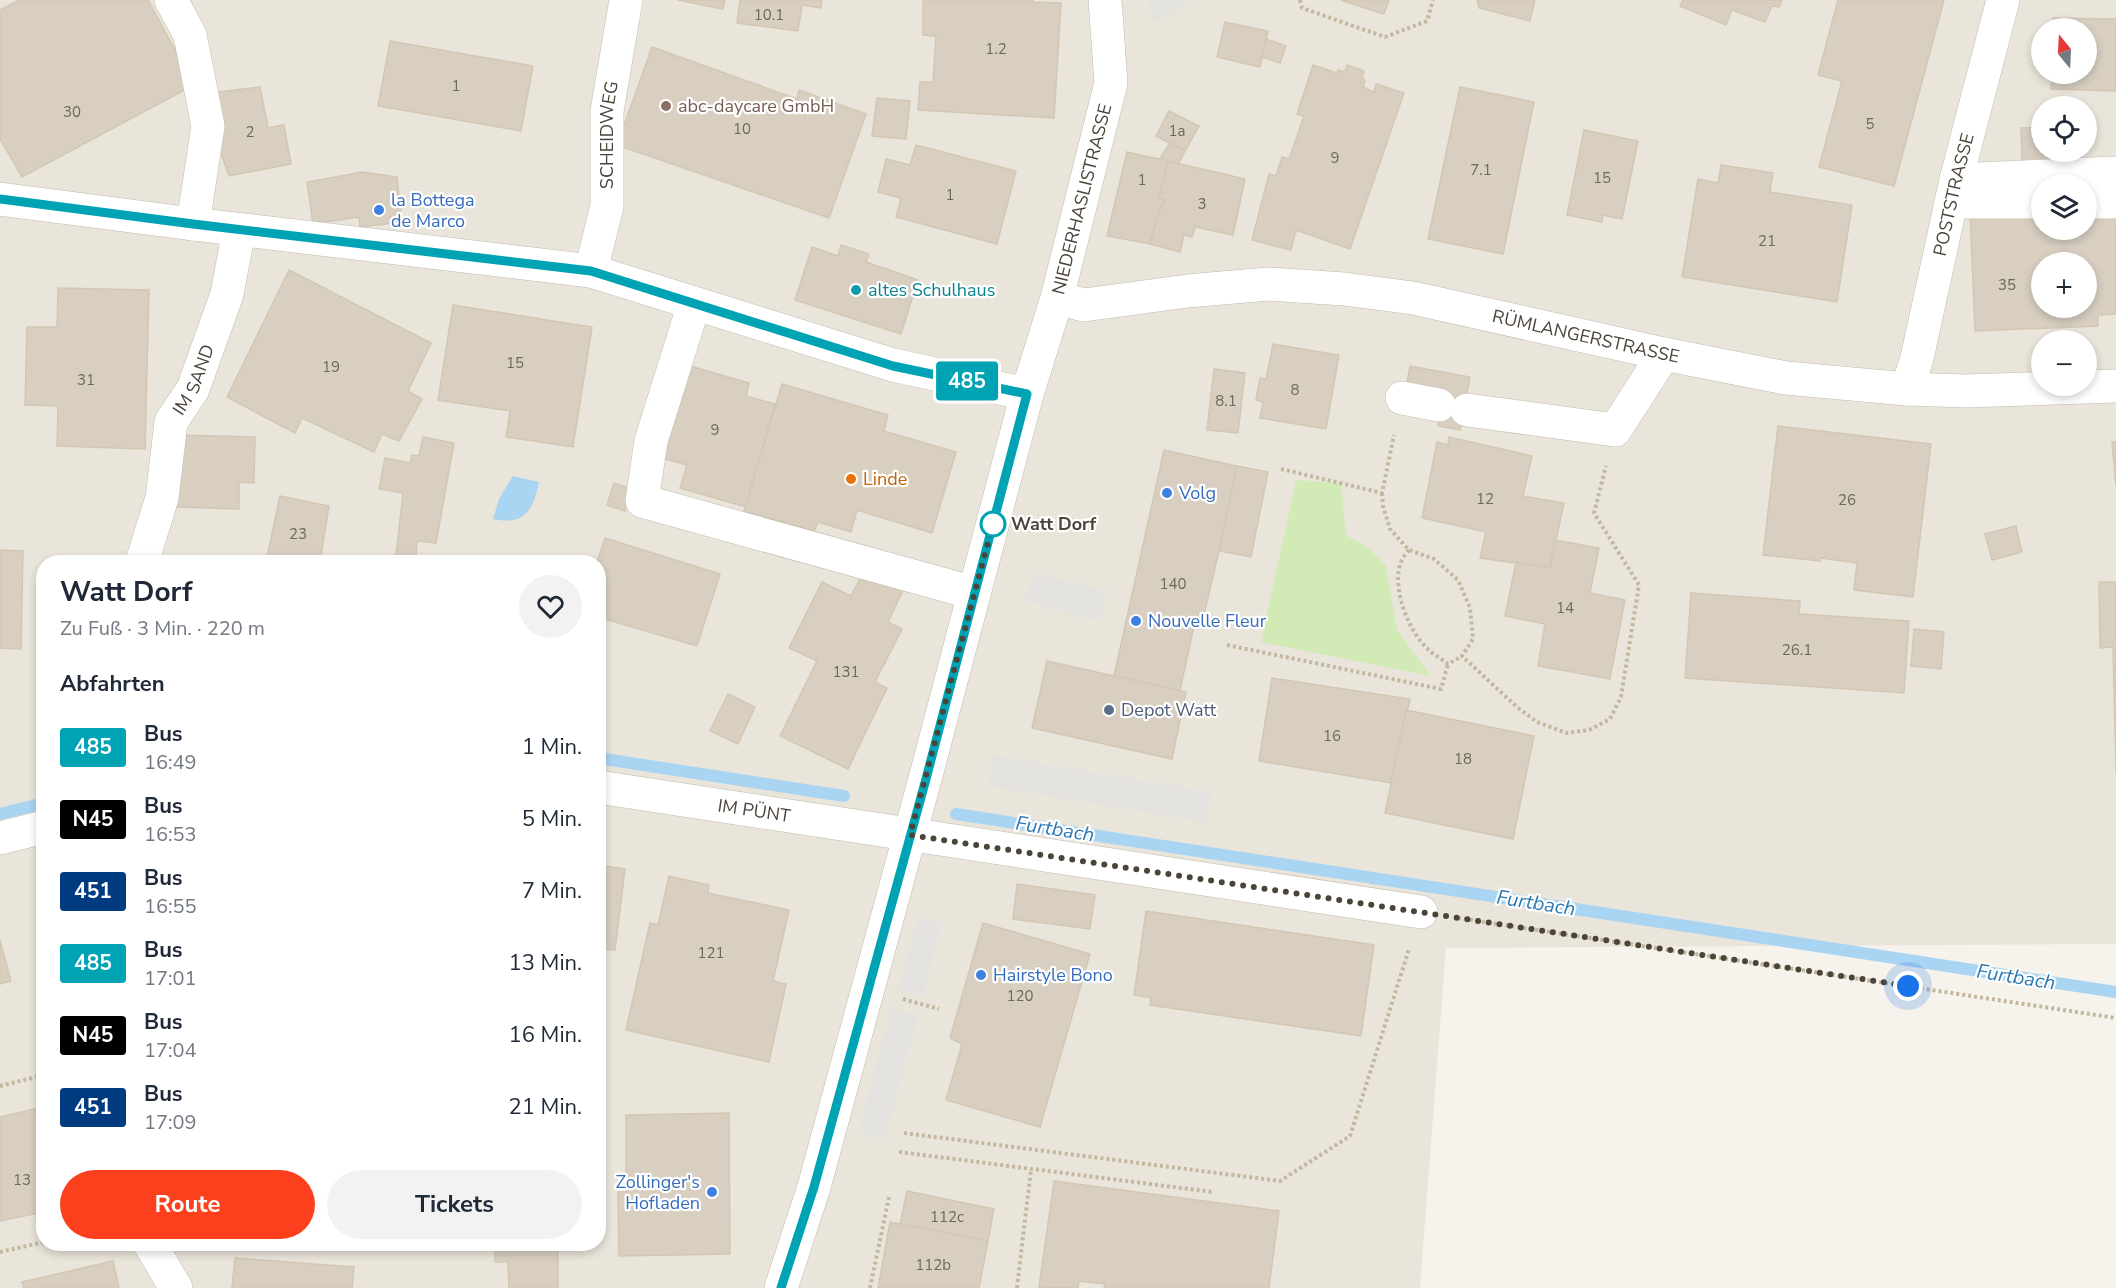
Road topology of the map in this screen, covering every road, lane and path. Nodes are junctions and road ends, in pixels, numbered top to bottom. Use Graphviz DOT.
graph roads {
  1 [pos="171,0"];
  2 [pos="626,0"];
  3 [pos="1105,0"];
  4 [pos="1300,0"];
  5 [pos="1433,0"];
  6 [pos="2002,0"];
  7 [pos="2114,187"];
  8 [pos="1954,191"];
  9 [pos="2097,196"];
  10 [pos="0,199"];
  11 [pos="2031,201"];
  12 [pos="193,224"];
  13 [pos="239,230"];
  14 [pos="591,271"];
  15 [pos="1057,298"];
  16 [pos="694,304"];
  17 [pos="1664,354"];
  18 [pos="2116,386"];
  19 [pos="1906,389"];
  20 [pos="1027,394"];
  21 [pos="1402,398"];
  22 [pos="1615,430"];
  23 [pos="1281,469"];
  24 [pos="1383,493"];
  25 [pos="1409,550"];
  26 [pos="144,555"];
  27 [pos="974,593"];
  28 [pos="1227,645"];
  29 [pos="1462,657"];
  30 [pos="1448,664"];
  31 [pos="606,788"];
  32 [pos="36,829"];
  33 [pos="910,835"];
  34 [pos="0,838"];
  35 [pos="1421,912"];
  36 [pos="898,998"];
  37 [pos="939,1009"];
  38 [pos="2116,1018"];
  39 [pos="36,1077"];
  40 [pos="0,1086"];
  41 [pos="904,1133"];
  42 [pos="899,1152"];
  43 [pos="1031,1169"];
  44 [pos="1213,1192"];
  45 [pos="890,1197"];
  46 [pos="36,1244"];
  47 [pos="154,1251"];
  48 [pos="0,1252"];
  49 [pos="176,1288"];
  50 [pos="781,1288"];
  51 [pos="870,1288"];
  52 [pos="1017,1288"];
  1 -- 12 [label="street"];
  2 -- 14 [label="street, SCHEIDWEG"];
  3 -- 15 [label="street, NIEDERHASLISTRASSE"];
  4 -- 5 [label="path"];
  6 -- 8 [label="street, POSTSTRASSE"];
  7 -- 8 [label="street"];
  7 -- 9 [label="street"];
  8 -- 11 [label="street"];
  8 -- 19 [label="street, POSTSTRASSE"];
  10 -- 12 [label="street"];
  12 -- 13 [label="street"];
  13 -- 14 [label="street"];
  13 -- 26 [label="street, IM SAND"];
  14 -- 16 [label="street"];
  15 -- 17 [label="street, RÜMLANGERSTRASSE"];
  15 -- 20 [label="street, NIEDERHASLISTRASSE"];
  16 -- 20 [label="street"];
  16 -- 27 [label="street"];
  17 -- 19 [label="street, RÜMLANGERSTRASSE"];
  17 -- 22 [label="street"];
  18 -- 19 [label="street, RÜMLANGERSTRASSE"];
  20 -- 27 [label="street, NIEDERHASLISTRASSE"];
  21 -- 22 [label="street"];
  21 -- 24 [label="path"];
  22 -- 29 [label="path"];
  23 -- 24 [label="path"];
  24 -- 25 [label="path"];
  25 -- 29 [label="path"];
  25 -- 30 [label="path"];
  27 -- 33 [label="street, NIEDERHASLISTRASSE"];
  28 -- 30 [label="path"];
  29 -- 30 [label="path"];
  31 -- 33 [label="street, IM PÜNT"];
  32 -- 34 [label="street"];
  33 -- 35 [label="street, IM PÜNT"];
  33 -- 50 [label="street, NIEDERHASLISTRASSE"];
  35 -- 38 [label="path"];
  35 -- 41 [label="path"];
  36 -- 37 [label="path"];
  39 -- 40 [label="path"];
  42 -- 43 [label="path"];
  43 -- 44 [label="path"];
  43 -- 52 [label="path"];
  45 -- 51 [label="path"];
  46 -- 48 [label="path"];
  47 -- 49 [label="street"];
}
